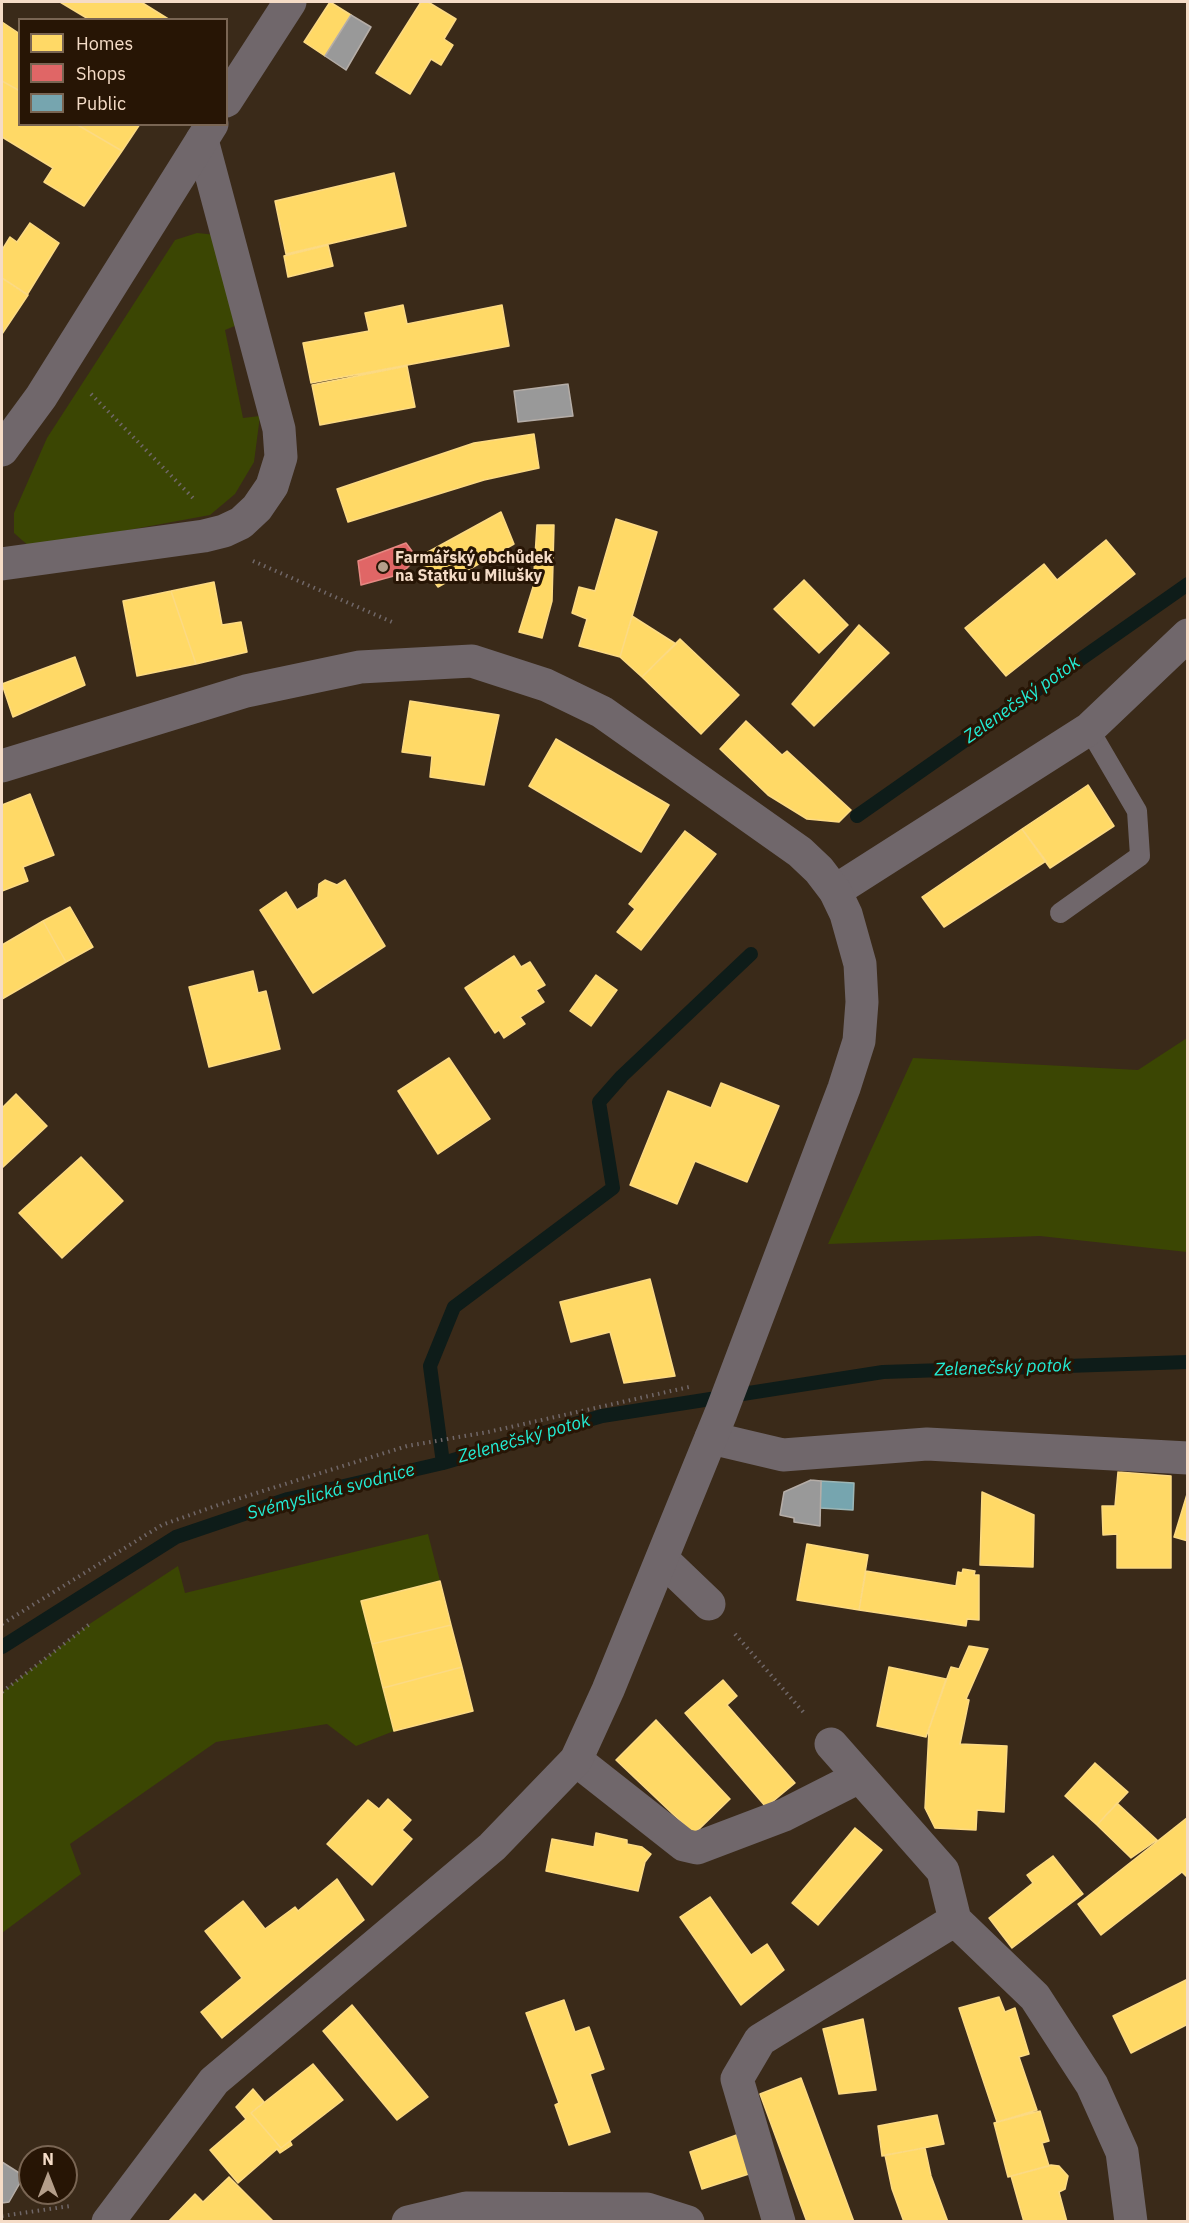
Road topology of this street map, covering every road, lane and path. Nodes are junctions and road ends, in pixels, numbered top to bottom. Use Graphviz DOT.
graph roads {
  1 [pos="290,2"];
  2 [pos="228,98"];
  3 [pos="207,132"];
  4 [pos="90,393"];
  5 [pos="2,450"];
  6 [pos="224,531"];
  7 [pos="2,564"];
  8 [pos="386,622"];
  9 [pos="1188,635"];
  10 [pos="1089,729"];
  11 [pos="2,766"];
  12 [pos="835,891"];
  13 [pos="1060,913"];
  14 [pos="692,1392"];
  15 [pos="716,1426"];
  16 [pos="1188,1458"];
  17 [pos="662,1559"];
  18 [pos="709,1604"];
  19 [pos="91,1623"];
  20 [pos="2,1624"];
  21 [pos="2,1692"];
  22 [pos="831,1744"];
  23 [pos="576,1760"];
  24 [pos="859,1777"];
  25 [pos="955,1920"];
  26 [pos="70,2213"];
  27 [pos="2,2216"];
  28 [pos="108,2222"];
  29 [pos="408,2222"];
  30 [pos="688,2222"];
  31 [pos="779,2222"];
  32 [pos="1131,2222"];
  1 -- 2 [label="street"];
  3 -- 5 [label="street"];
  3 -- 6 [label="street"];
  4 -- 6 [label="path"];
  6 -- 7 [label="street"];
  6 -- 8 [label="path"];
  9 -- 10 [label="street"];
  10 -- 12 [label="street"];
  10 -- 13 [label="lane"];
  11 -- 12 [label="street"];
  12 -- 15 [label="street"];
  14 -- 20 [label="path"];
  15 -- 16 [label="street"];
  15 -- 17 [label="street"];
  17 -- 18 [label="street"];
  17 -- 23 [label="street"];
  18 -- 22 [label="path"];
  19 -- 21 [label="path"];
  22 -- 24 [label="street"];
  23 -- 24 [label="street"];
  23 -- 28 [label="street"];
  24 -- 25 [label="street"];
  25 -- 31 [label="street"];
  25 -- 32 [label="street"];
  26 -- 27 [label="path"];
  29 -- 30 [label="street"];
}
